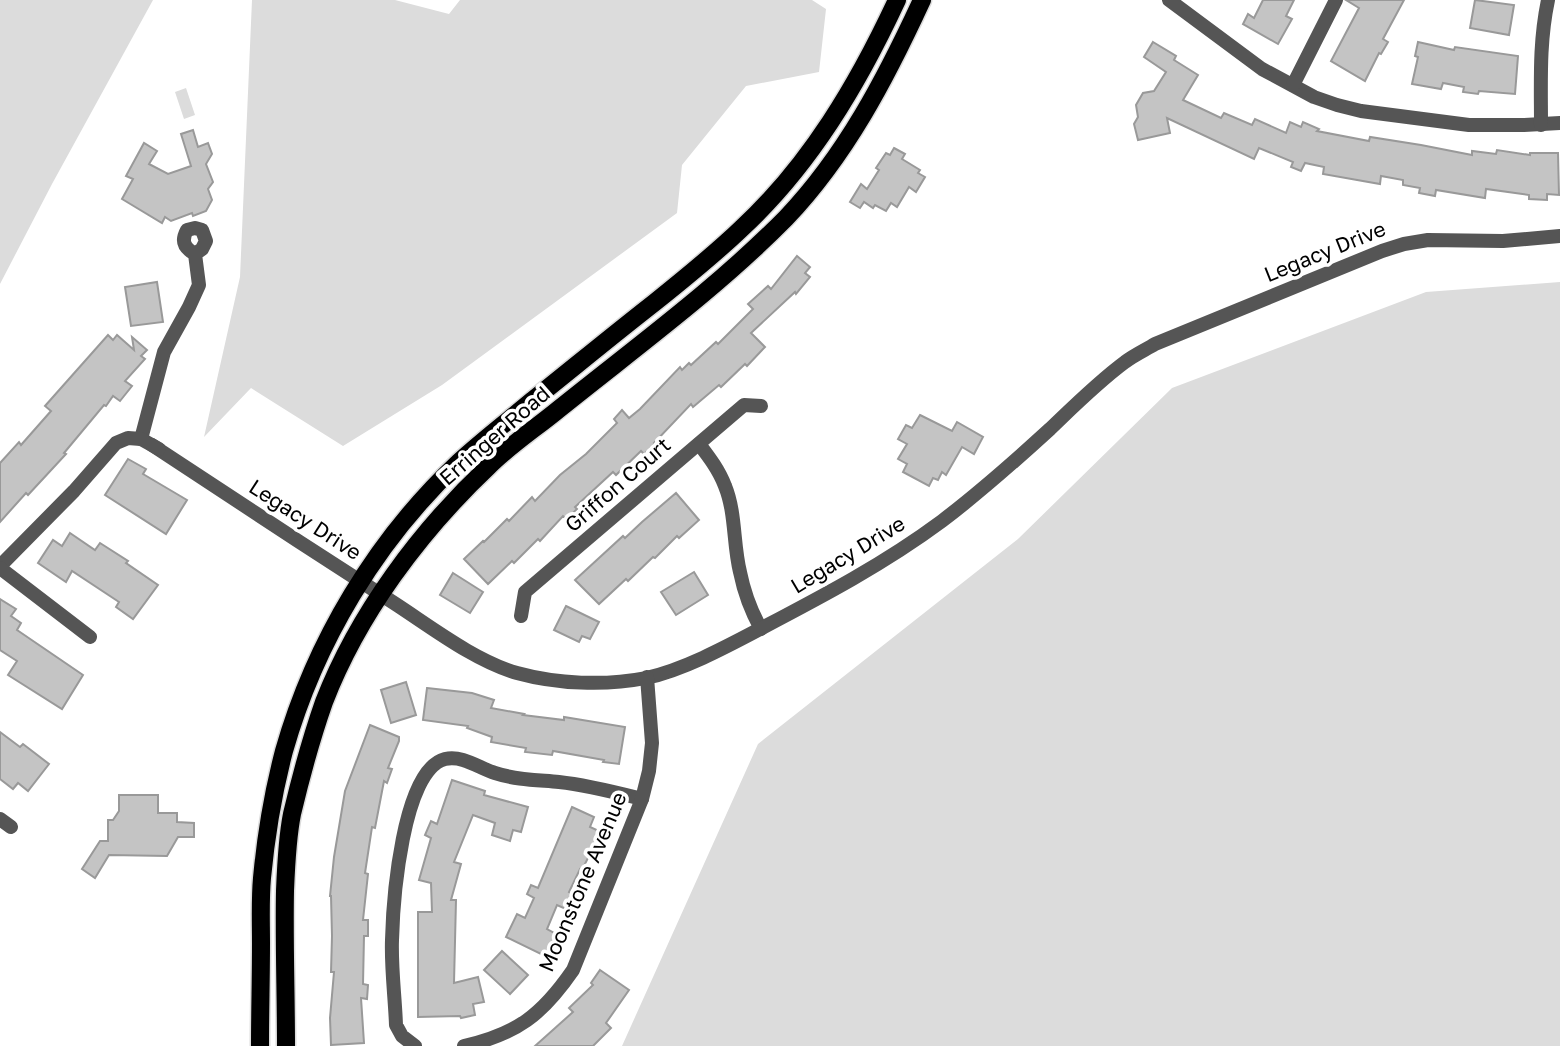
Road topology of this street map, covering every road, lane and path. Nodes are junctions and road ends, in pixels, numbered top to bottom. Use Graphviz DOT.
graph roads {
  1 [pos="897,0"];
  2 [pos="922,0"];
  3 [pos="1169,0"];
  4 [pos="1336,0"];
  5 [pos="1548,0"];
  6 [pos="1293,85"];
  7 [pos="1560,123"];
  8 [pos="1541,125"];
  9 [pos="1560,236"];
  10 [pos="195,254"];
  11 [pos="761,406"];
  12 [pos="699,444"];
  13 [pos="152,445"];
  14 [pos="0,567"];
  15 [pos="361,582"];
  16 [pos="381,595"];
  17 [pos="521,616"];
  18 [pos="761,629"];
  19 [pos="90,637"];
  20 [pos="647,677"];
  21 [pos="642,799"];
  22 [pos="260,1046"];
  23 [pos="286,1046"];
  24 [pos="415,1046"];
  25 [pos="464,1046"];
  1 -- 15 [label="main road, Erringer Road"];
  2 -- 16 [label="main road, Erringer Road"];
  3 -- 6 [label="street"];
  4 -- 6 [label="street"];
  5 -- 8 [label="street"];
  6 -- 8 [label="street"];
  7 -- 8 [label="street"];
  9 -- 18 [label="street, Legacy Drive"];
  10 -- 13 [label="street"];
  11 -- 12 [label="street, Griffon Court"];
  12 -- 17 [label="street, Griffon Court"];
  12 -- 18 [label="street"];
  13 -- 14 [label="street"];
  13 -- 15 [label="street, Legacy Drive"];
  14 -- 19 [label="street"];
  15 -- 16 [label="street, Legacy Drive"];
  15 -- 22 [label="main road, Erringer Road"];
  16 -- 20 [label="street, Legacy Drive"];
  16 -- 23 [label="main road, Erringer Road"];
  18 -- 20 [label="street, Legacy Drive"];
  20 -- 21 [label="street, Moonstone Avenue"];
  21 -- 24 [label="street"];
  21 -- 25 [label="street, Moonstone Avenue"];
}
